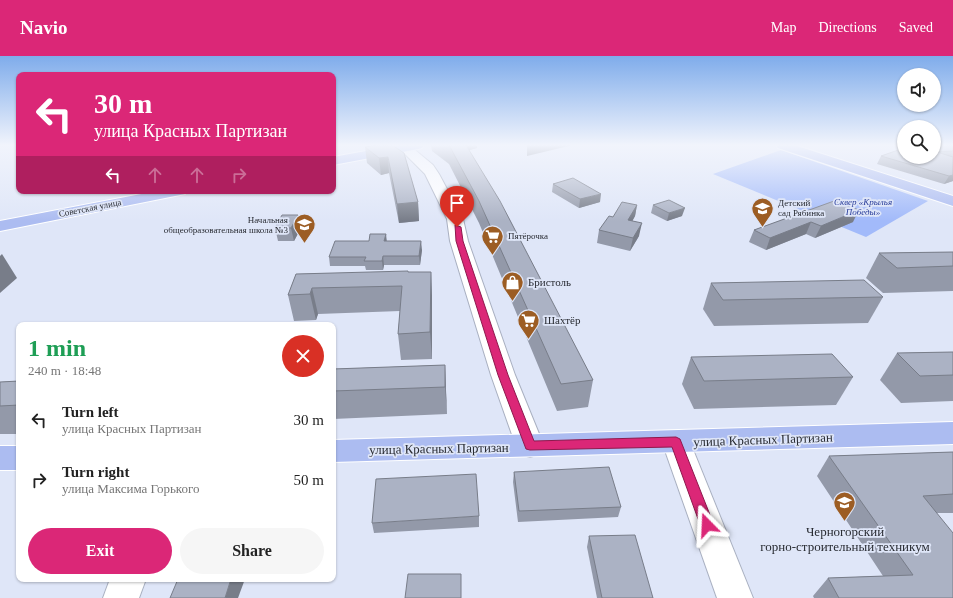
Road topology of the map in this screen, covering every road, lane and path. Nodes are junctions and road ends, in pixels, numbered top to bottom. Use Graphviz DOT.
graph roads {
  1 [pos="429,170"];
  2 [pos="859,170"];
  3 [pos="124,194"];
  4 [pos="165,194"];
  5 [pos="953,201"];
  6 [pos="0,218"];
  7 [pos="0,226"];
  8 [pos="953,433"];
  9 [pos="676,442"];
  10 [pos="530,446"];
  11 [pos="336,450"];
  12 [pos="0,458"];
  13 [pos="16,458"];
  14 [pos="127,582"];
  15 [pos="121,598"];
  16 [pos="735,598"];
  1 -- 10 [label="street"];
  2 -- 5 [label="main road"];
  3 -- 6 [label="main road, Советская улица"];
  4 -- 7 [label="main road, Советская улица"];
  8 -- 9 [label="main road, улица Красных Партизан"];
  9 -- 10 [label="main road, улица Красных Партизан"];
  9 -- 16 [label="street"];
  10 -- 11 [label="main road, улица Красных Партизан"];
  12 -- 13 [label="main road"];
  14 -- 15 [label="street"];
}
